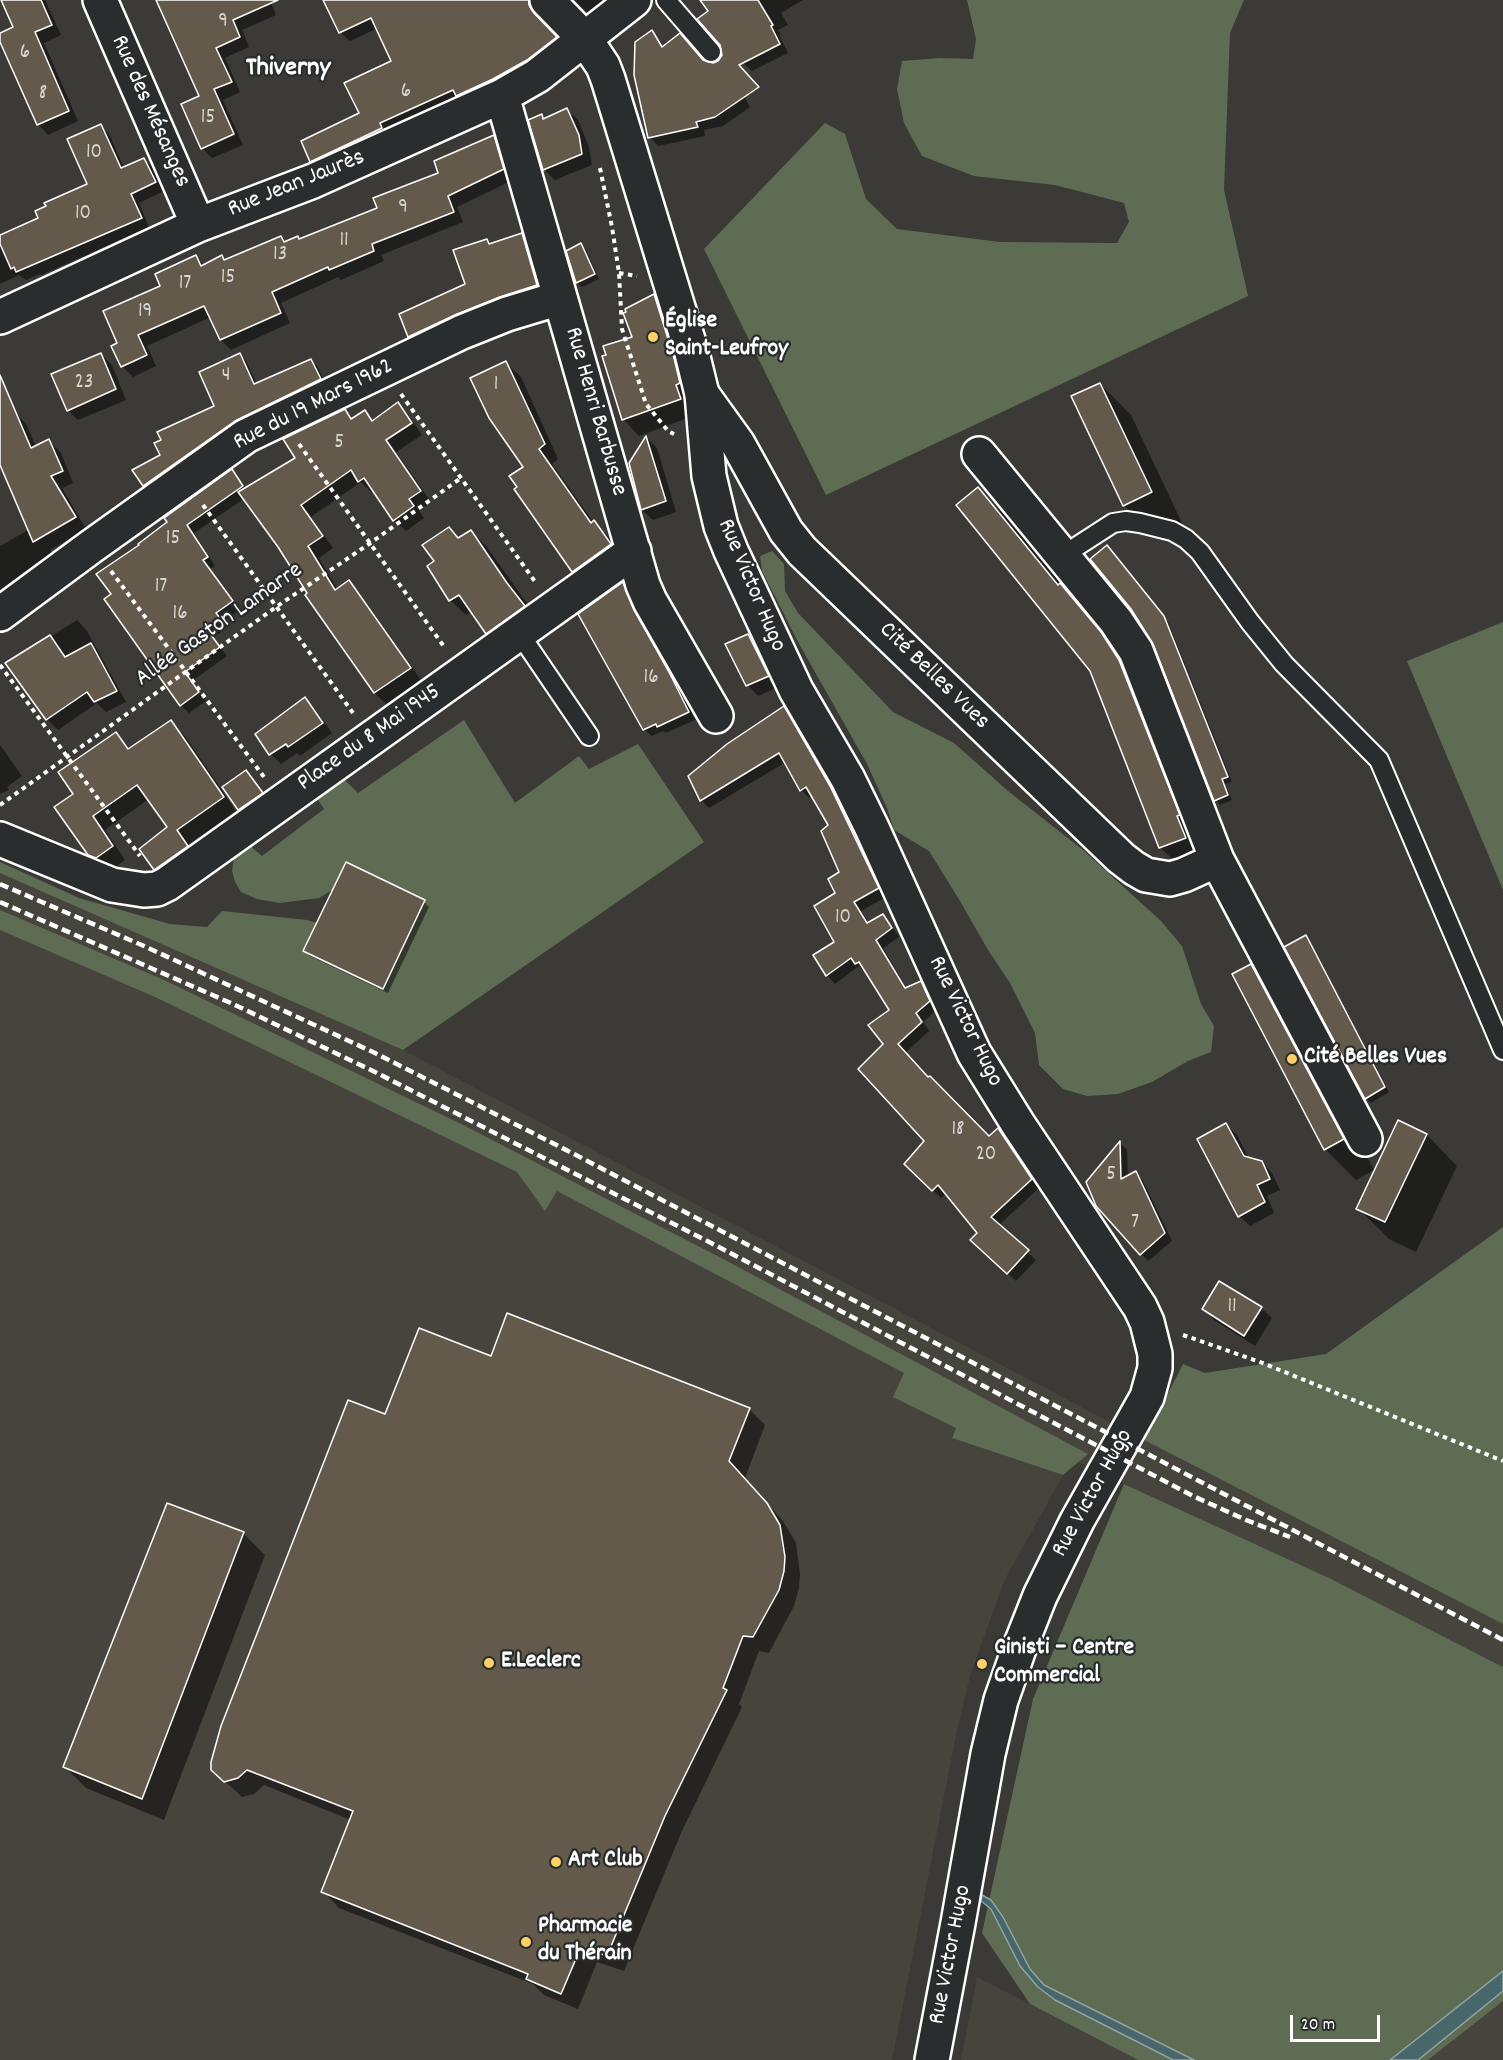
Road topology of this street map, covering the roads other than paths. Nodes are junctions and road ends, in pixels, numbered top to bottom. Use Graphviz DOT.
graph roads {
  1 [pos="100,0"];
  2 [pos="547,0"];
  3 [pos="634,0"];
  4 [pos="666,0"];
  5 [pos="585,39"];
  6 [pos="711,52"];
  7 [pos="502,96"];
  8 [pos="198,225"];
  9 [pos="560,298"];
  10 [pos="0,317"];
  11 [pos="702,394"];
  12 [pos="979,454"];
  13 [pos="634,551"];
  14 [pos="1062,556"];
  15 [pos="0,614"];
  16 [pos="519,633"];
  17 [pos="716,716"];
  18 [pos="589,736"];
  19 [pos="0,838"];
  20 [pos="1217,860"];
  21 [pos="1503,1050"];
  22 [pos="1365,1139"];
  23 [pos="932,2060"];
  1 -- 8 [label="street, Rue des Mésanges"];
  2 -- 5 [label="street, Rue Victor Hugo"];
  3 -- 5 [label="street, Rue Jean Jaurès"];
  4 -- 6 [label="lane"];
  5 -- 7 [label="street, Rue Jean Jaurès"];
  5 -- 11 [label="street, Rue Victor Hugo"];
  7 -- 8 [label="street, Rue Jean Jaurès"];
  7 -- 9 [label="street, Rue Henri Barbusse"];
  8 -- 10 [label="street, Rue Jean Jaurès"];
  9 -- 13 [label="street, Rue Henri Barbusse"];
  9 -- 15 [label="street, Rue du 19 Mars 1962"];
  11 -- 20 [label="street, Cité Belles Vues"];
  11 -- 23 [label="street, Rue Victor Hugo"];
  12 -- 14 [label="street"];
  13 -- 16 [label="street, Place du 8 Mai 1945"];
  13 -- 17 [label="street, Rue Henri Barbusse"];
  14 -- 20 [label="street"];
  14 -- 21 [label="lane"];
  16 -- 18 [label="lane"];
  16 -- 19 [label="street, Place du 8 Mai 1945"];
  20 -- 22 [label="street"];
}
